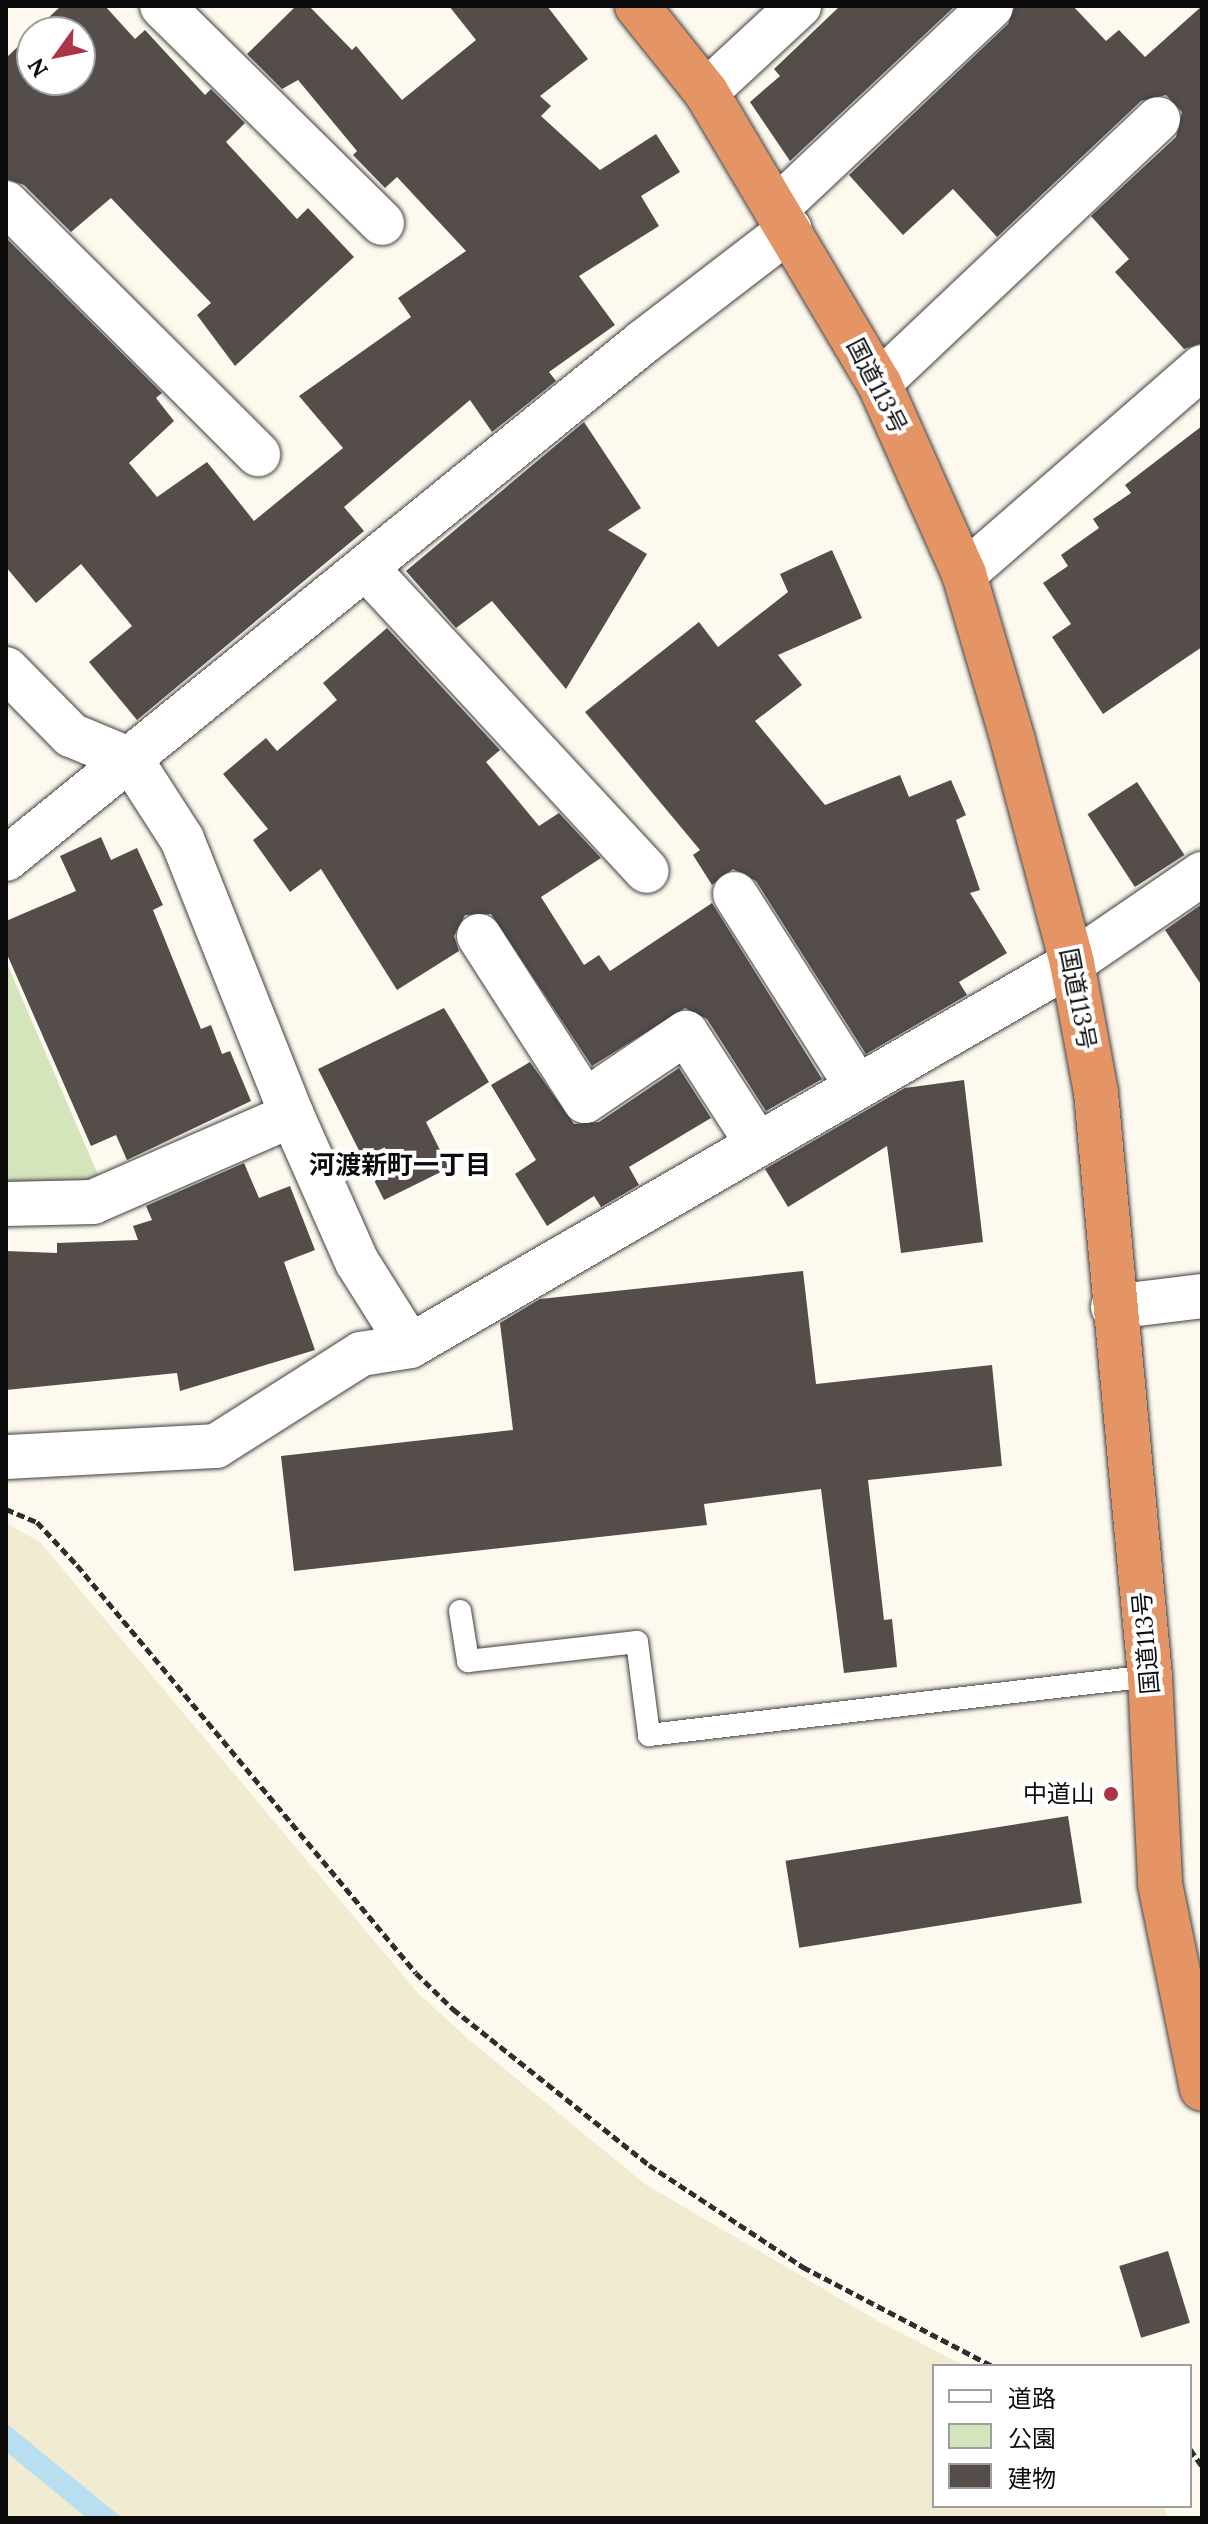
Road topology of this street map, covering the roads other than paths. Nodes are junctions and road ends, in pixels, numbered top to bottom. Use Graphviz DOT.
graph roads {
  1 [pos="162,6"];
  2 [pos="637,6"];
  3 [pos="799,6"];
  4 [pos="991,6"];
  5 [pos="706,92"];
  6 [pos="1158,119"];
  7 [pos="6,203"];
  8 [pos="784,219"];
  9 [pos="382,223"];
  10 [pos="1202,367"];
  11 [pos="879,383"];
  12 [pos="258,454"];
  13 [pos="368,570"];
  14 [pos="964,574"];
  15 [pos="6,669"];
  16 [pos="131,760"];
  17 [pos="6,859"];
  18 [pos="647,871"];
  19 [pos="1202,874"];
  20 [pos="735,894"];
  21 [pos="479,936"];
  22 [pos="1072,963"];
  23 [pos="856,1085"];
  24 [pos="292,1115"];
  25 [pos="757,1143"];
  26 [pos="6,1204"];
  27 [pos="1202,1296"];
  28 [pos="1113,1307"];
  29 [pos="410,1346"];
  30 [pos="6,1457"];
  31 [pos="460,1611"];
  32 [pos="1150,1676"];
  33 [pos="1202,2089"];
  1 -- 9 [label="street"];
  2 -- 5 [label="highway, 国道113号"];
  3 -- 5 [label="street"];
  4 -- 8 [label="street"];
  5 -- 8 [label="highway, 国道113号"];
  6 -- 11 [label="street"];
  7 -- 12 [label="street"];
  8 -- 11 [label="highway, 国道113号"];
  8 -- 13 [label="street"];
  10 -- 14 [label="street"];
  11 -- 14 [label="highway, 国道113号"];
  13 -- 16 [label="street"];
  13 -- 18 [label="street"];
  14 -- 22 [label="highway, 国道113号"];
  15 -- 16 [label="street"];
  16 -- 17 [label="street"];
  16 -- 24 [label="street"];
  19 -- 22 [label="street"];
  20 -- 23 [label="street"];
  21 -- 25 [label="street"];
  22 -- 23 [label="street"];
  22 -- 28 [label="highway, 国道113号"];
  23 -- 25 [label="street"];
  24 -- 26 [label="street"];
  24 -- 29 [label="street"];
  25 -- 29 [label="street"];
  27 -- 28 [label="street"];
  28 -- 32 [label="highway, 国道113号"];
  29 -- 30 [label="street"];
  31 -- 32 [label="lane"];
  32 -- 33 [label="highway, 国道113号"];
}
